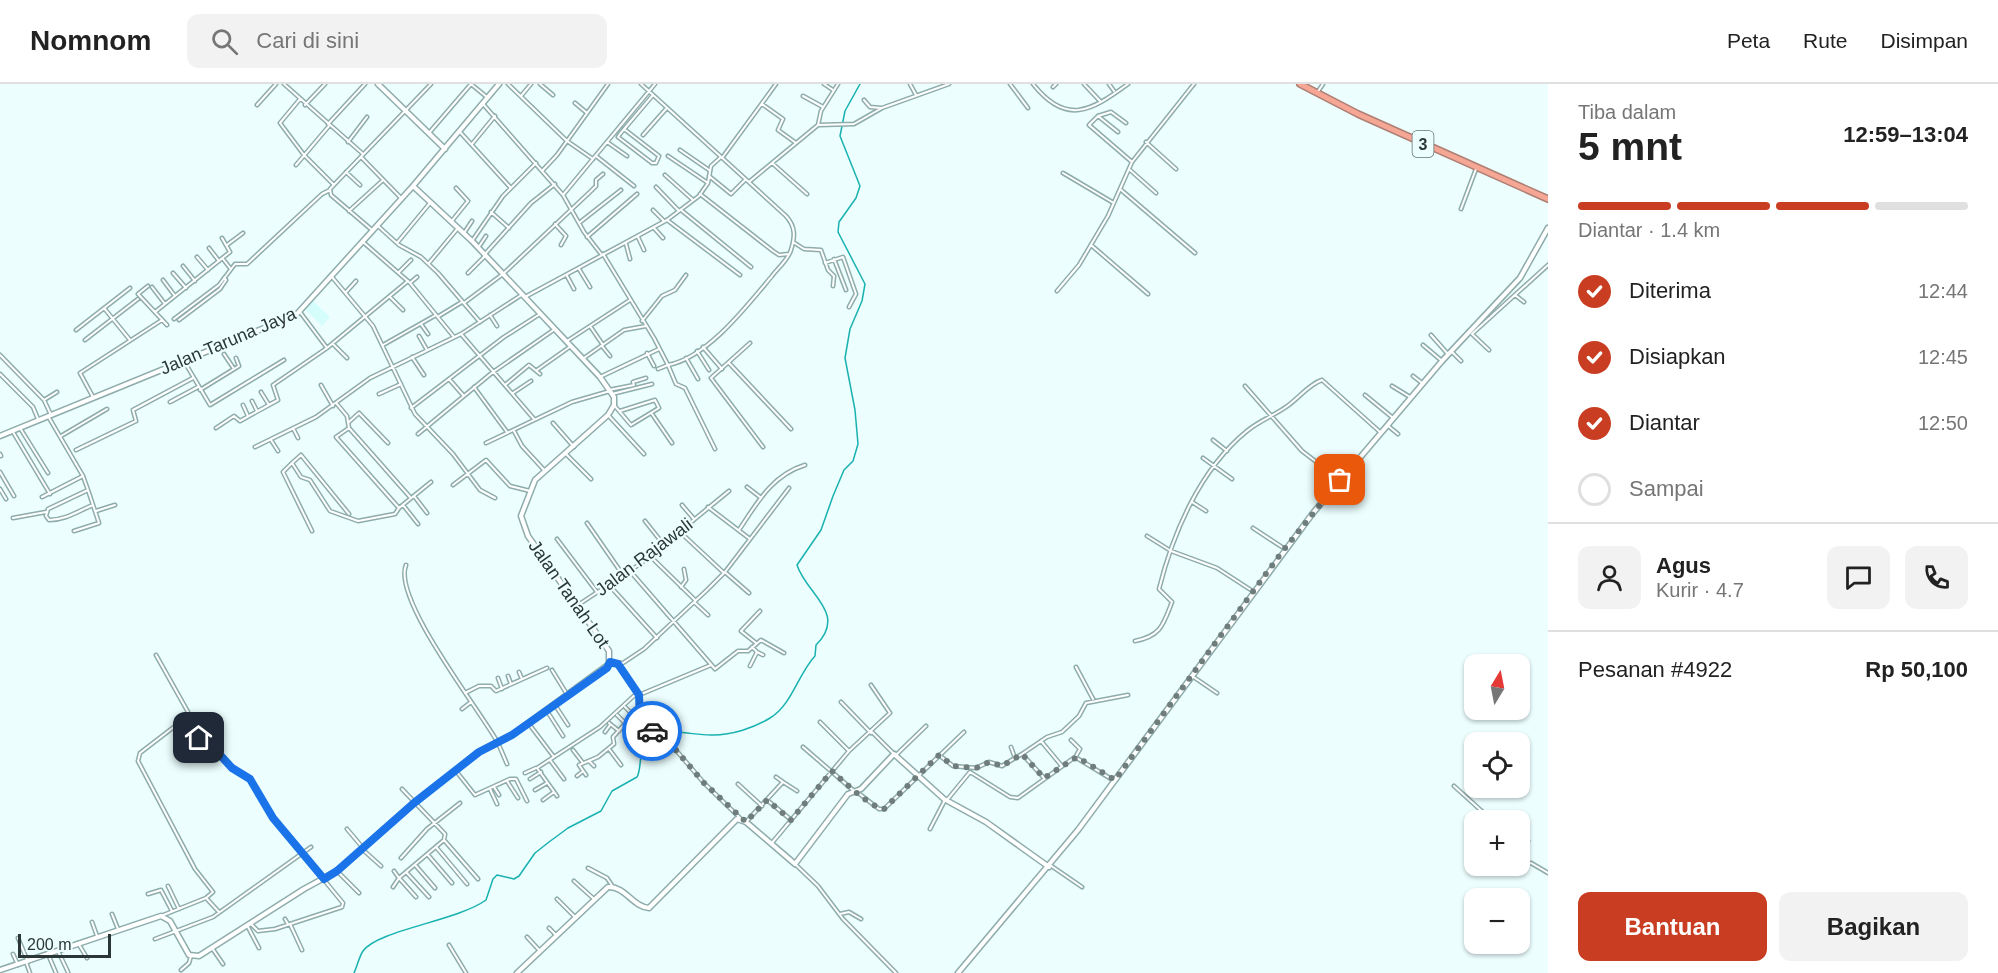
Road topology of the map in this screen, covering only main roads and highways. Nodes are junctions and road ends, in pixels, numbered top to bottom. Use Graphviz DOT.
graph roads {
  1 [pos="1300,84"];
  2 [pos="1548,199"];
  1 -- 2 [label="highway, 3"];
}
